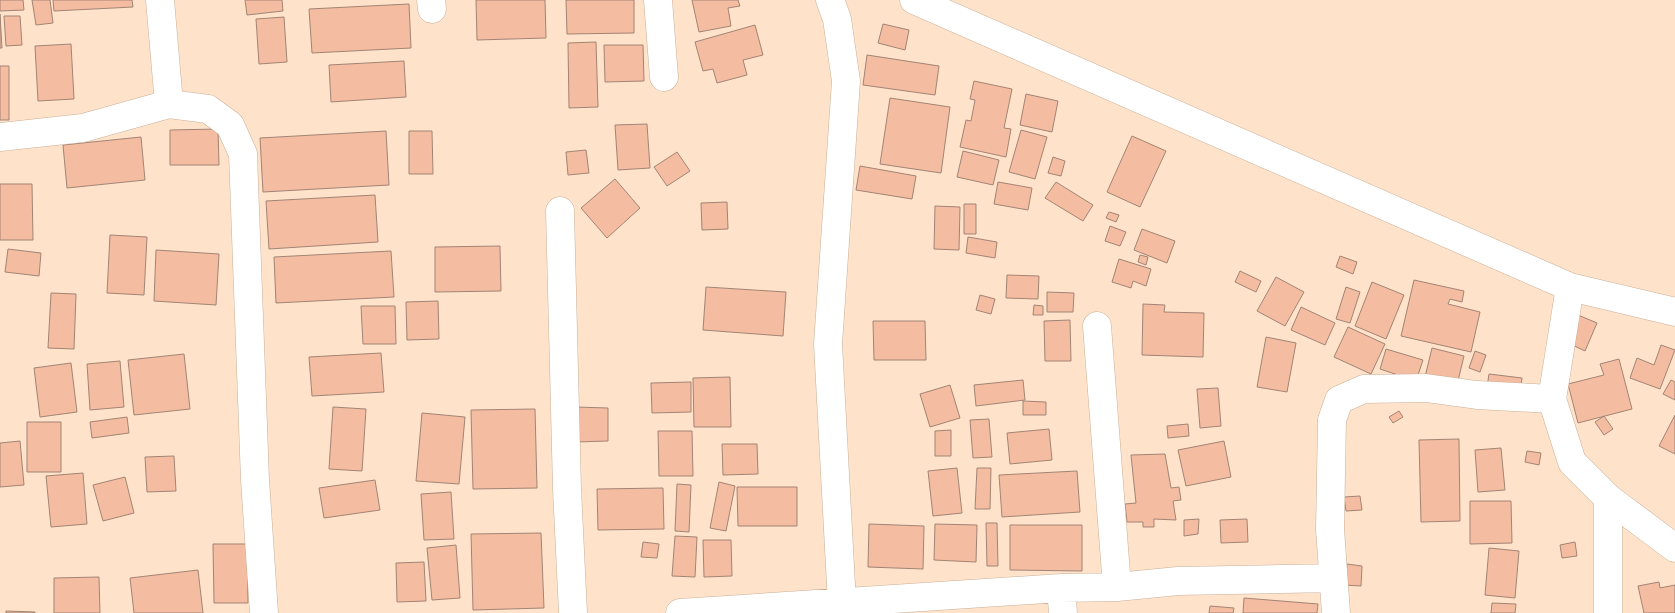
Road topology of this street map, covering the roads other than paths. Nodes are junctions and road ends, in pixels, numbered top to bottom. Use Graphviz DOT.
graph roads {
  1 [pos="160,0"];
  2 [pos="658,0"];
  3 [pos="830,0"];
  4 [pos="914,0"];
  5 [pos="664,77"];
  6 [pos="169,104"];
  7 [pos="0,136"];
  8 [pos="560,211"];
  9 [pos="1570,288"];
  10 [pos="1675,312"];
  11 [pos="1097,326"];
  12 [pos="1552,399"];
  13 [pos="1608,498"];
  14 [pos="1675,548"];
  15 [pos="1333,578"];
  16 [pos="1118,587"];
  17 [pos="1062,601"];
  18 [pos="842,604"];
  19 [pos="790,609"];
  20 [pos="264,613"];
  21 [pos="573,613"];
  22 [pos="680,613"];
  23 [pos="1336,613"];
  24 [pos="1608,613"];
  1 -- 6 [label="street"];
  2 -- 5 [label="street"];
  3 -- 18 [label="street"];
  4 -- 9 [label="street"];
  6 -- 7 [label="street"];
  6 -- 20 [label="street"];
  8 -- 21 [label="street"];
  9 -- 10 [label="street"];
  9 -- 12 [label="street"];
  11 -- 16 [label="street"];
  12 -- 13 [label="street"];
  12 -- 15 [label="street"];
  13 -- 14 [label="street"];
  13 -- 24 [label="street"];
  15 -- 16 [label="street"];
  15 -- 23 [label="street"];
  16 -- 17 [label="street"];
  17 -- 18 [label="street"];
  18 -- 19 [label="street"];
  19 -- 22 [label="street"];
}
